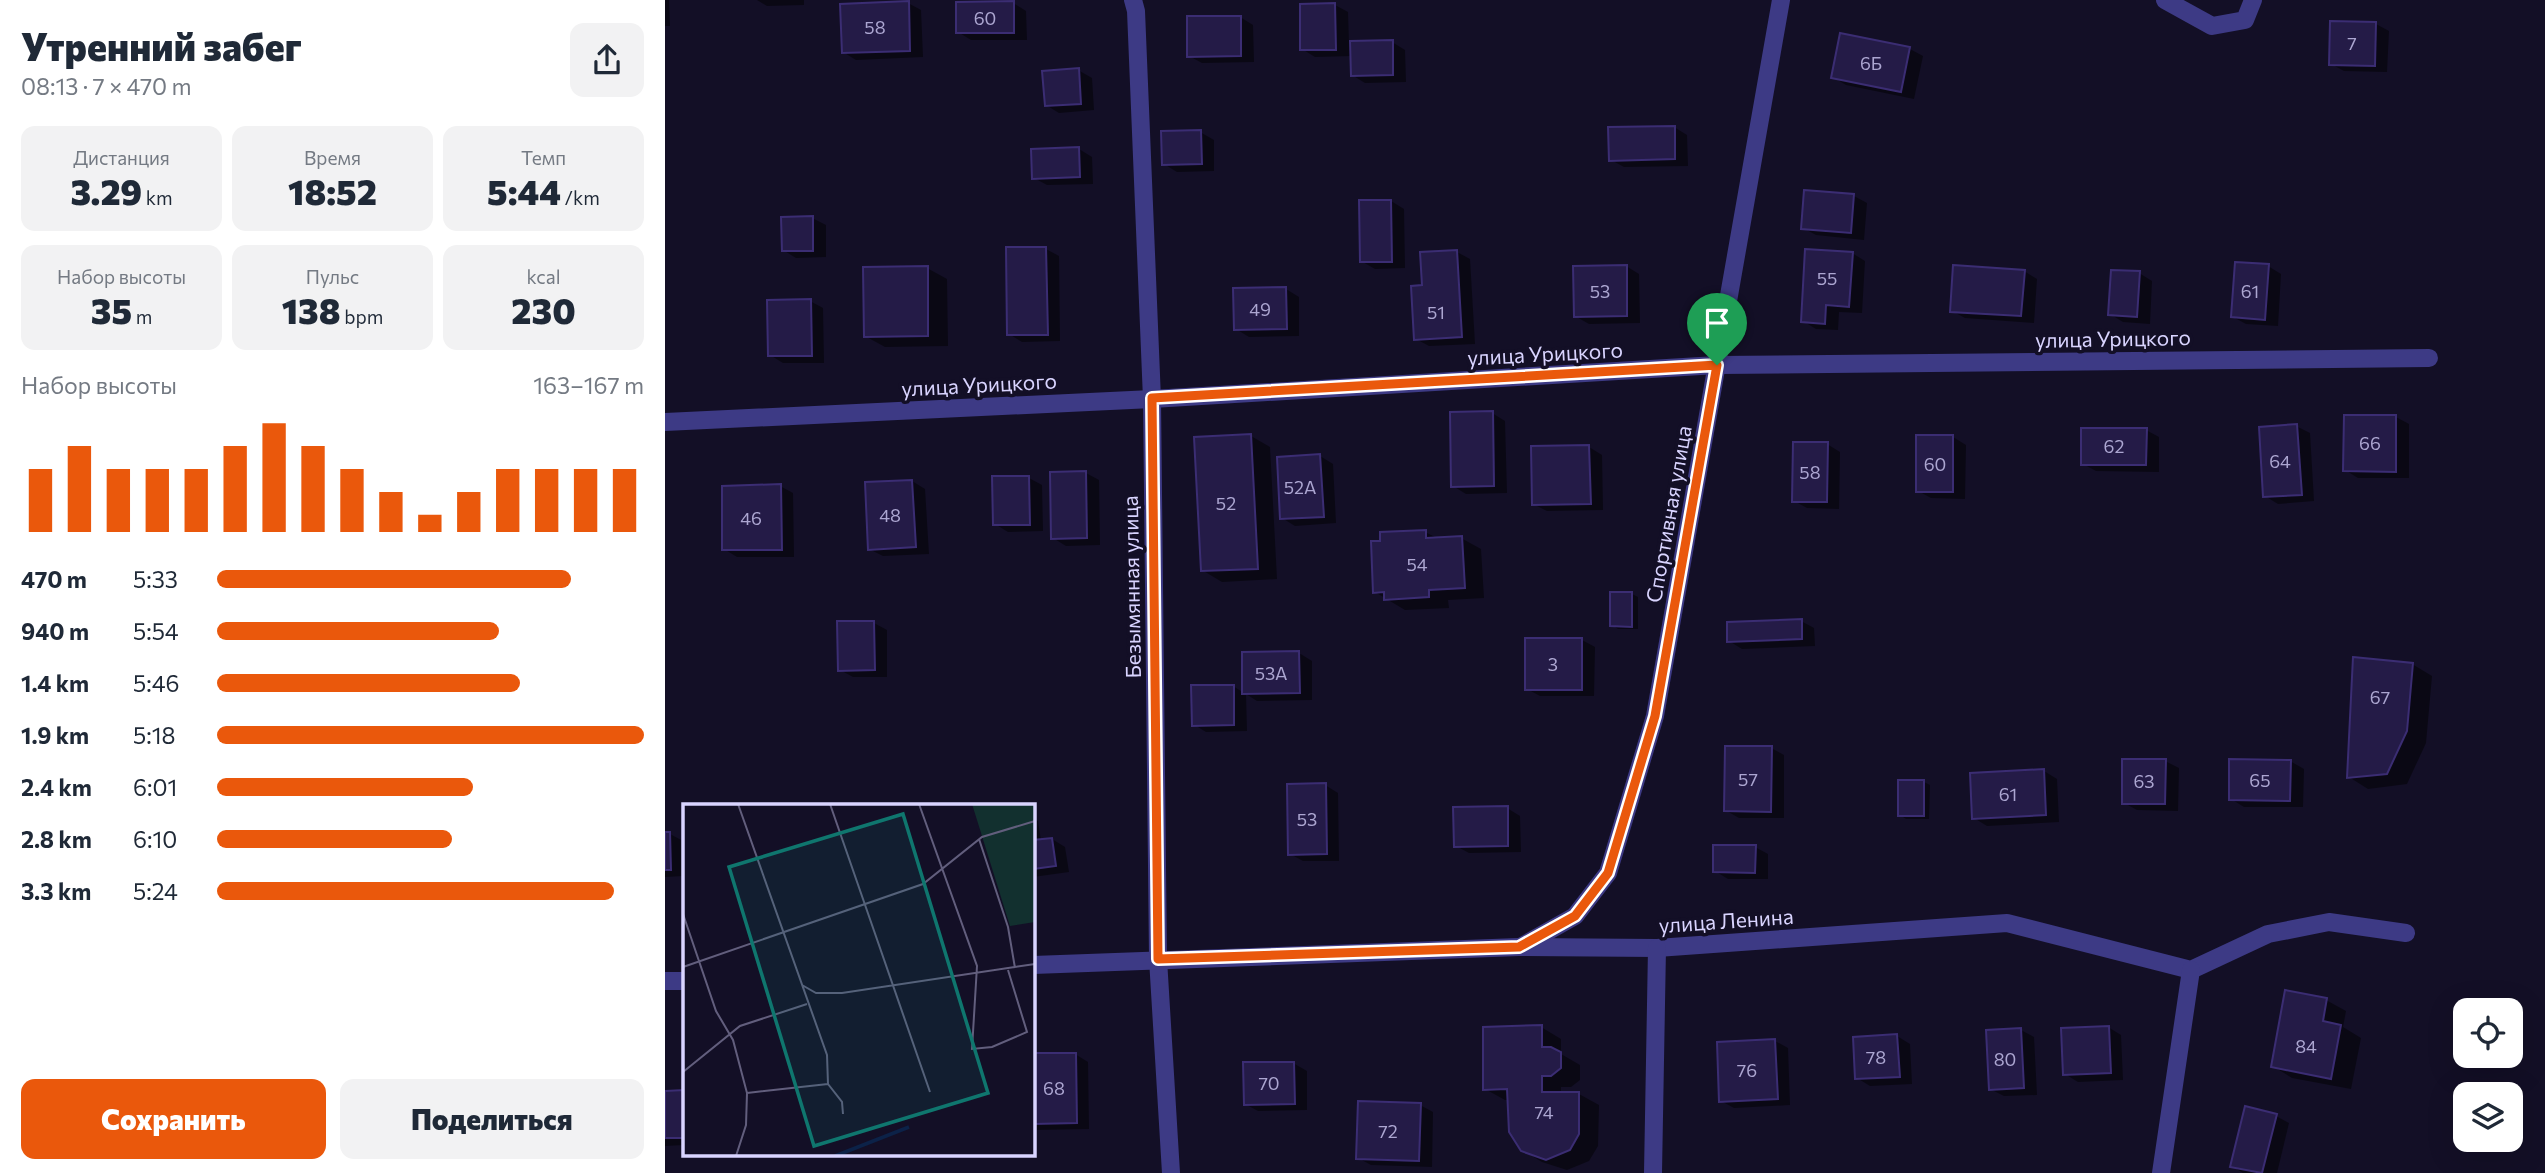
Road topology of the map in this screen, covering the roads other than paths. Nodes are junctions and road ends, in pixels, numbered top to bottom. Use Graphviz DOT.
graph roads {
  1 [pos="1133,0"];
  2 [pos="1781,0"];
  3 [pos="2165,0"];
  4 [pos="2253,0"];
  5 [pos="2429,358"];
  6 [pos="1717,365"];
  7 [pos="1152,398"];
  8 [pos="665,422"];
  9 [pos="2406,933"];
  10 [pos="1519,947"];
  11 [pos="1657,948"];
  12 [pos="1158,959"];
  13 [pos="1034,965"];
  14 [pos="2191,970"];
  15 [pos="665,981"];
  16 [pos="683,981"];
  17 [pos="1171,1173"];
  18 [pos="1653,1173"];
  19 [pos="2161,1173"];
  1 -- 7 [label="street, Безымянная улица"];
  2 -- 6 [label="street, Спортивная улица"];
  3 -- 4 [label="street"];
  5 -- 6 [label="street, улица Урицкого"];
  6 -- 7 [label="street, улица Урицкого"];
  6 -- 10 [label="street, Спортивная улица"];
  7 -- 8 [label="street, улица Урицкого"];
  7 -- 12 [label="street, Безымянная улица"];
  9 -- 14 [label="street"];
  10 -- 11 [label="street, улица Ленина"];
  10 -- 12 [label="street, улица Ленина"];
  11 -- 14 [label="street, улица Ленина"];
  11 -- 18 [label="street"];
  12 -- 13 [label="street, улица Ленина"];
  12 -- 17 [label="street, Безымянная улица"];
  14 -- 19 [label="street"];
  15 -- 16 [label="street"];
}
